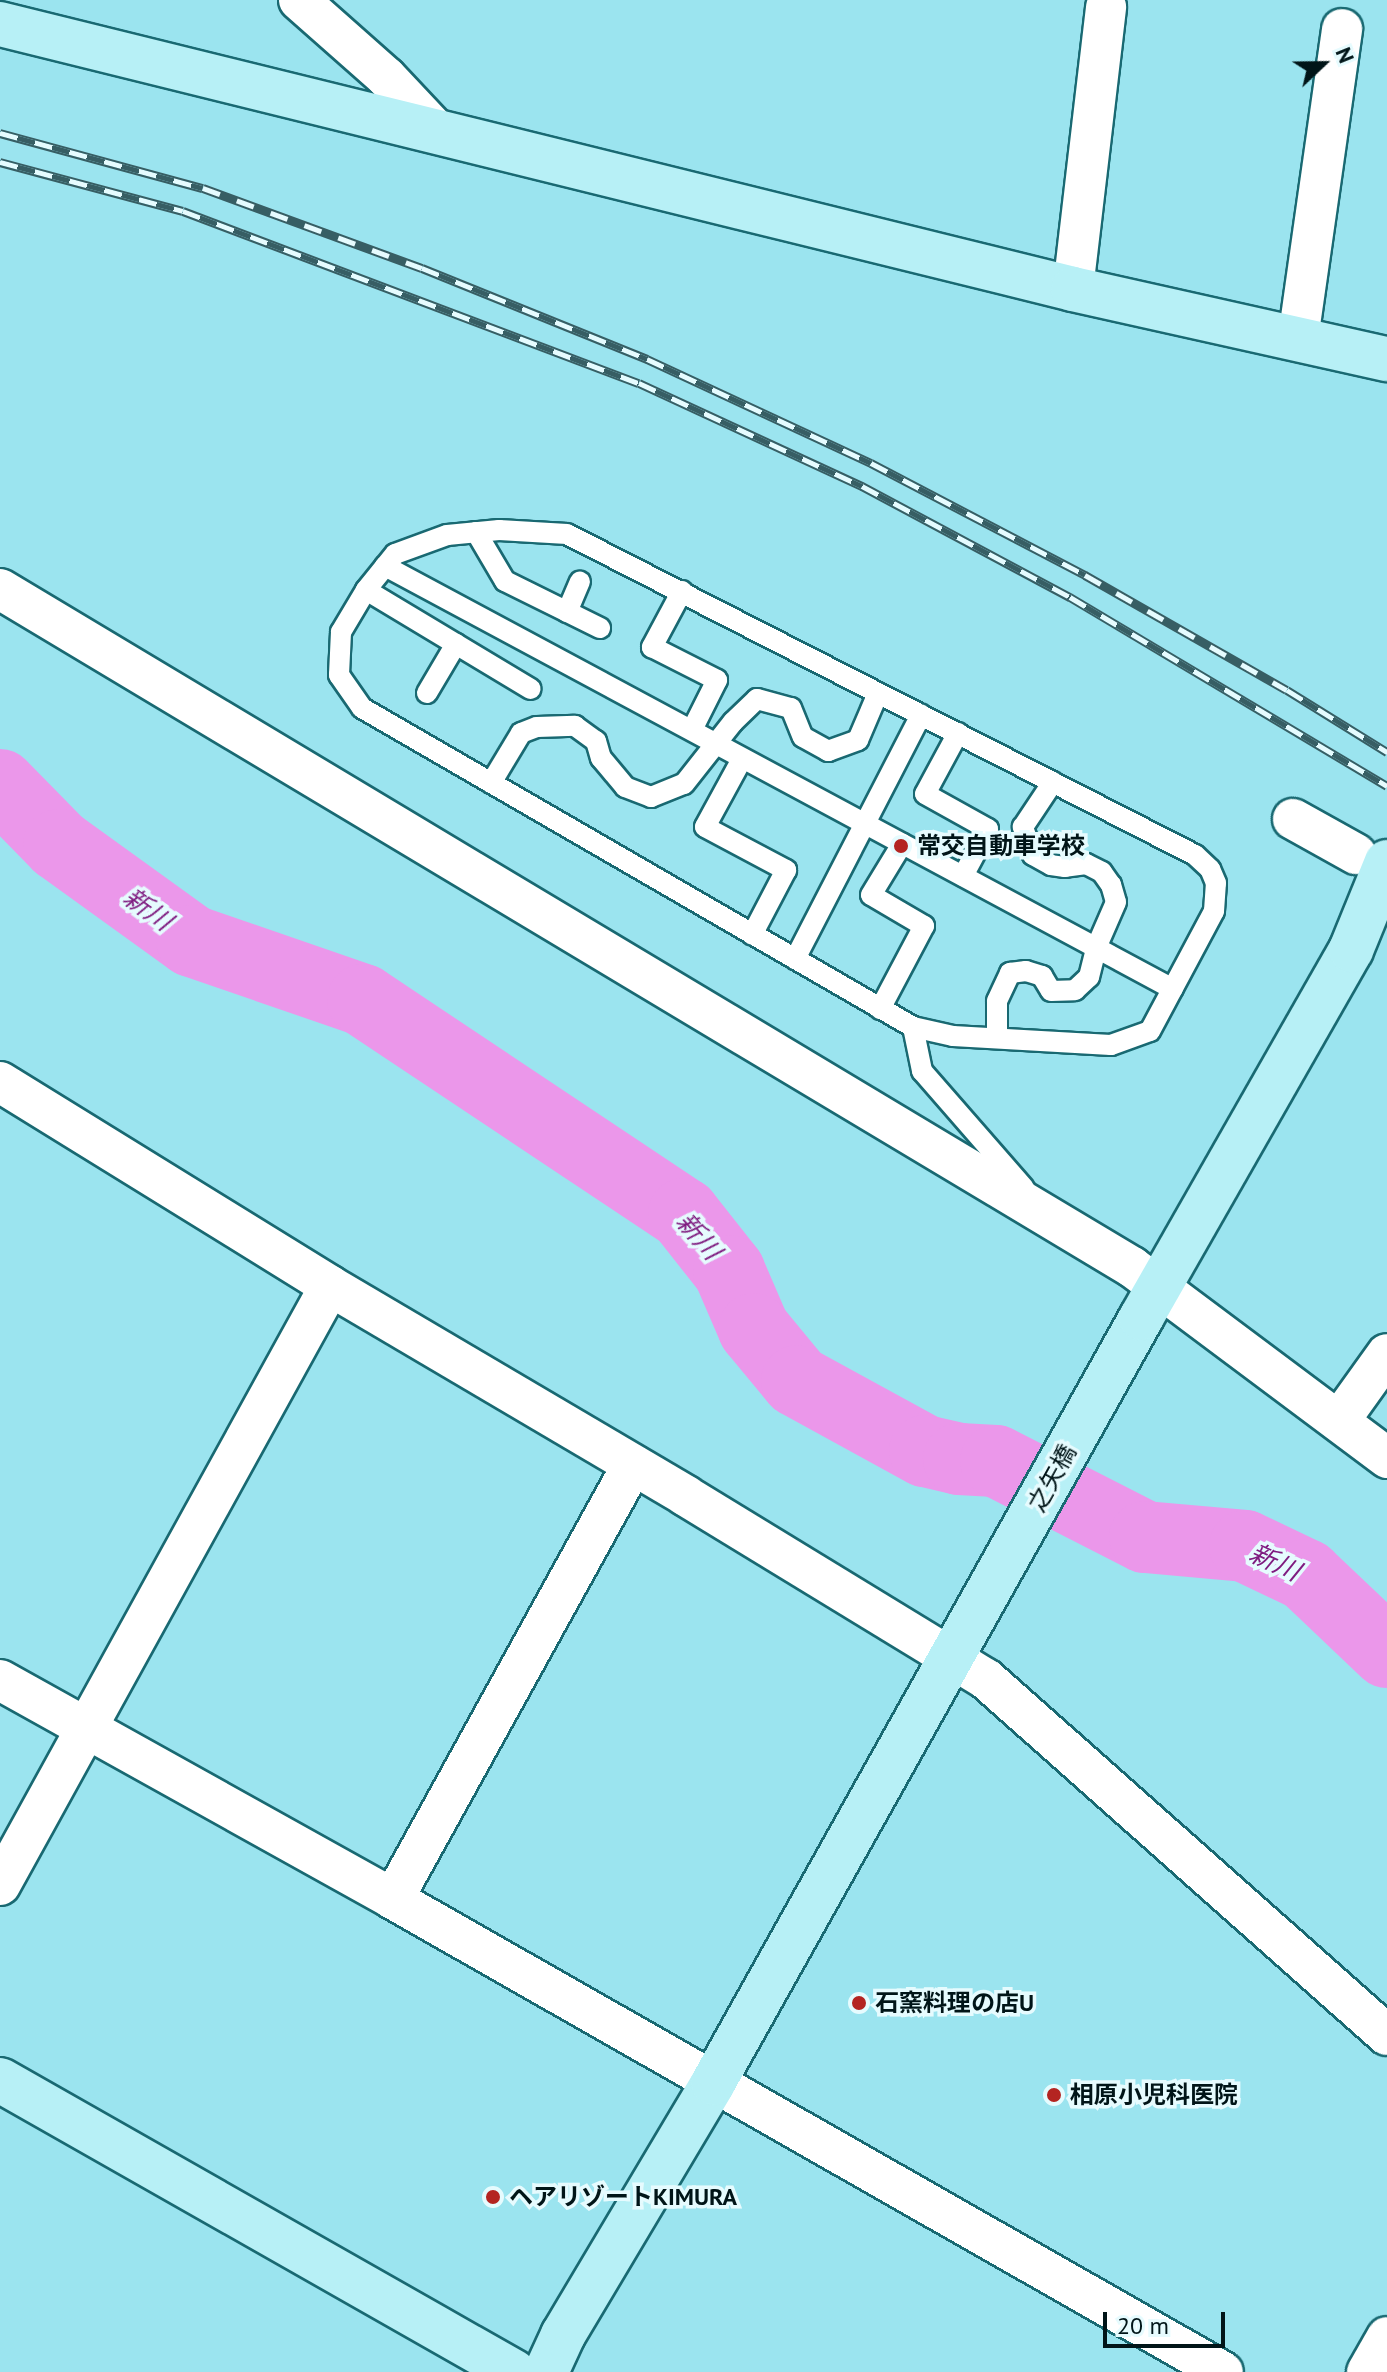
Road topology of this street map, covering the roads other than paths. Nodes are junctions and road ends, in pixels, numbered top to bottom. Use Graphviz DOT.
graph roads {
  1 [pos="299,0"];
  2 [pos="1106,7"];
  3 [pos="0,24"];
  4 [pos="1342,29"];
  5 [pos="435,129"];
  6 [pos="1073,289"];
  7 [pos="1298,339"];
  8 [pos="1387,359"];
  9 [pos="476,532"];
  10 [pos="385,566"];
  11 [pos="580,582"];
  12 [pos="0,589"];
  13 [pos="366,590"];
  14 [pos="682,591"];
  15 [pos="567,612"];
  16 [pos="600,628"];
  17 [pos="456,644"];
  18 [pos="531,689"];
  19 [pos="427,693"];
  20 [pos="878,693"];
  21 [pos="921,715"];
  22 [pos="692,730"];
  23 [pos="958,733"];
  24 [pos="715,744"];
  25 [pos="742,759"];
  26 [pos="1053,782"];
  27 [pos="491,783"];
  28 [pos="1293,819"];
  29 [pos="864,824"];
  30 [pos="902,844"];
  31 [pos="1372,858"];
  32 [pos="963,876"];
  33 [pos="752,935"];
  34 [pos="1096,948"];
  35 [pos="795,959"];
  36 [pos="1173,989"];
  37 [pos="880,1009"];
  38 [pos="913,1027"];
  39 [pos="997,1038"];
  40 [pos="0,1082"];
  41 [pos="1050,1218"];
  42 [pos="330,1286"];
  43 [pos="1150,1303"];
  44 [pos="1387,1354"];
  45 [pos="1339,1421"];
  46 [pos="1387,1458"];
  47 [pos="633,1465"];
  48 [pos="957,1649"];
  49 [pos="0,1680"];
  50 [pos="84,1727"];
  51 [pos="0,1885"];
  52 [pos="393,1899"];
  53 [pos="1387,2035"];
  54 [pos="0,2080"];
  55 [pos="713,2083"];
  56 [pos="1387,2337"];
  57 [pos="514,2372"];
  58 [pos="546,2372"];
  59 [pos="1223,2372"];
  60 [pos="1367,2372"];
  1 -- 5 [label="street"];
  2 -- 6 [label="street"];
  3 -- 5 [label="street"];
  4 -- 7 [label="street"];
  5 -- 6 [label="street"];
  6 -- 7 [label="street"];
  7 -- 8 [label="street"];
  9 -- 10 [label="lane"];
  9 -- 14 [label="lane"];
  9 -- 15 [label="lane"];
  10 -- 13 [label="lane"];
  10 -- 22 [label="lane"];
  11 -- 15 [label="lane"];
  12 -- 41 [label="street"];
  13 -- 17 [label="lane"];
  13 -- 27 [label="lane"];
  14 -- 20 [label="lane"];
  14 -- 22 [label="lane"];
  15 -- 16 [label="lane"];
  17 -- 18 [label="lane"];
  17 -- 19 [label="lane"];
  20 -- 21 [label="lane"];
  20 -- 24 [label="lane"];
  21 -- 23 [label="lane"];
  21 -- 29 [label="lane"];
  22 -- 24 [label="lane"];
  23 -- 26 [label="lane"];
  23 -- 32 [label="lane"];
  24 -- 25 [label="lane"];
  24 -- 27 [label="lane"];
  25 -- 29 [label="lane"];
  25 -- 33 [label="lane"];
  26 -- 34 [label="lane"];
  26 -- 36 [label="lane"];
  27 -- 33 [label="lane"];
  28 -- 31 [label="street"];
  29 -- 30 [label="lane"];
  29 -- 35 [label="lane"];
  30 -- 32 [label="lane"];
  30 -- 37 [label="lane"];
  31 -- 43 [label="street, 之矢橋"];
  32 -- 34 [label="lane"];
  33 -- 35 [label="lane"];
  34 -- 36 [label="lane"];
  34 -- 39 [label="lane"];
  35 -- 37 [label="lane"];
  36 -- 39 [label="lane"];
  37 -- 38 [label="lane"];
  38 -- 39 [label="lane"];
  38 -- 41 [label="lane"];
  40 -- 42 [label="street"];
  41 -- 43 [label="street"];
  42 -- 47 [label="street"];
  42 -- 50 [label="street"];
  43 -- 45 [label="street"];
  43 -- 48 [label="street, 之矢橋"];
  44 -- 45 [label="street"];
  45 -- 46 [label="street"];
  47 -- 48 [label="street"];
  47 -- 52 [label="street"];
  48 -- 53 [label="street"];
  48 -- 55 [label="street, 之矢橋"];
  49 -- 50 [label="street"];
  50 -- 51 [label="street"];
  50 -- 52 [label="street"];
  52 -- 55 [label="street"];
  54 -- 57 [label="street"];
  55 -- 58 [label="street, 之矢橋"];
  55 -- 59 [label="street"];
  56 -- 60 [label="street"];
}
